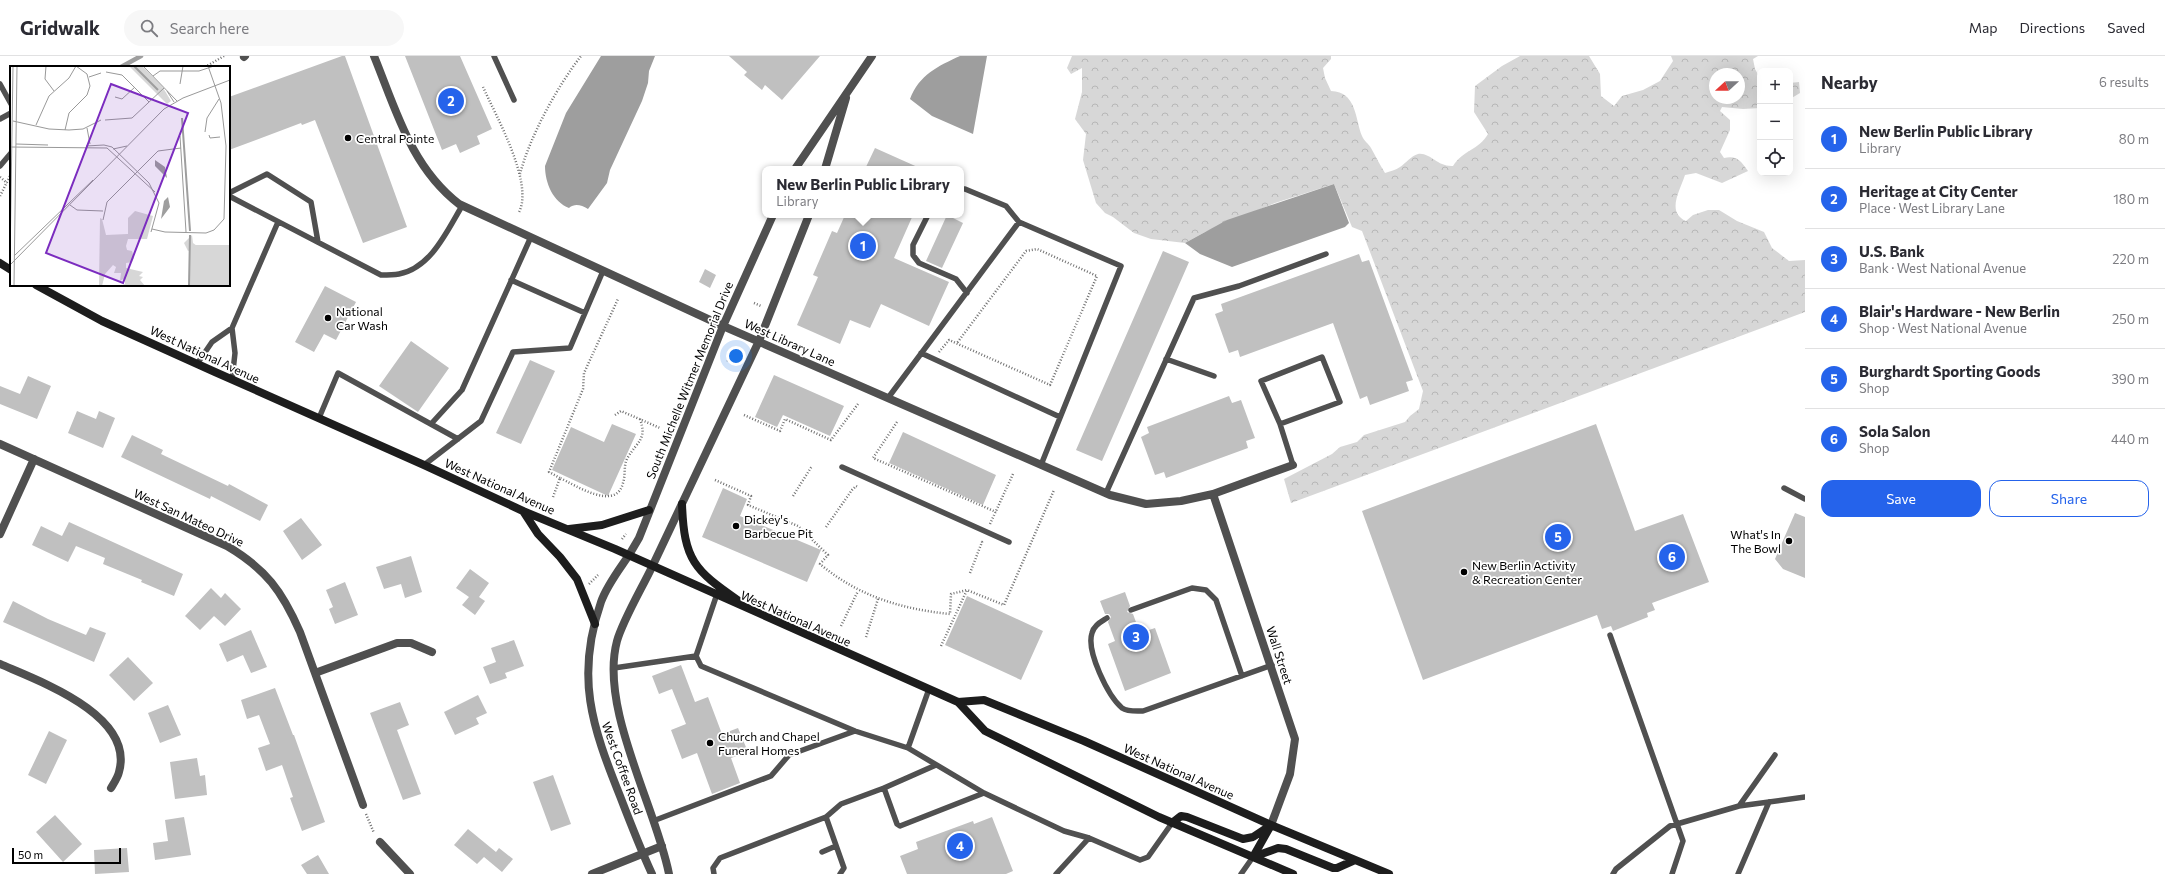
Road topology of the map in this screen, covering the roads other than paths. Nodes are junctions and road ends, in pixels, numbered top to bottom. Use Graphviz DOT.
graph roads {
  1 [pos="374,56"];
  2 [pos="494,56"];
  3 [pos="872,56"];
  4 [pos="0,84"];
  5 [pos="848,90"];
  6 [pos="514,100"];
  7 [pos="10,102"];
  8 [pos="10,114"];
  9 [pos="0,119"];
  10 [pos="10,154"];
  11 [pos="0,166"];
  12 [pos="797,166"];
  13 [pos="826,166"];
  14 [pos="964,190"];
  15 [pos="230,192"];
  16 [pos="230,197"];
  17 [pos="462,206"];
  18 [pos="772,218"];
  19 [pos="808,218"];
  20 [pos="926,218"];
  21 [pos="278,222"];
  22 [pos="1019,222"];
  23 [pos="530,238"];
  24 [pos="318,242"];
  25 [pos="1326,254"];
  26 [pos="0,263"];
  27 [pos="10,269"];
  28 [pos="603,272"];
  29 [pos="511,280"];
  30 [pos="38,286"];
  31 [pos="967,292"];
  32 [pos="585,313"];
  33 [pos="723,326"];
  34 [pos="232,328"];
  35 [pos="759,341"];
  36 [pos="921,354"];
  37 [pos="1166,359"];
  38 [pos="197,364"];
  39 [pos="1214,376"];
  40 [pos="232,380"];
  41 [pos="888,398"];
  42 [pos="1060,417"];
  43 [pos="319,418"];
  44 [pos="432,424"];
  45 [pos="1280,424"];
  46 [pos="458,439"];
  47 [pos="0,444"];
  48 [pos="34,459"];
  49 [pos="424,465"];
  50 [pos="1040,465"];
  51 [pos="1292,465"];
  52 [pos="842,467"];
  53 [pos="1784,488"];
  54 [pos="1106,494"];
  55 [pos="1213,494"];
  56 [pos="1805,499"];
  57 [pos="682,504"];
  58 [pos="649,510"];
  59 [pos="523,511"];
  60 [pos="566,529"];
  61 [pos="0,534"];
  62 [pos="1009,542"];
  63 [pos="629,555"];
  64 [pos="652,567"];
  65 [pos="719,587"];
  66 [pos="716,595"];
  67 [pos="1132,610"];
  68 [pos="754,612"];
  69 [pos="1107,618"];
  70 [pos="595,624"];
  71 [pos="1610,635"];
  72 [pos="432,652"];
  73 [pos="696,656"];
  74 [pos="0,664"];
  75 [pos="1272,665"];
  76 [pos="614,668"];
  77 [pos="315,672"];
  78 [pos="1242,676"];
  79 [pos="929,689"];
  80 [pos="958,702"];
  81 [pos="855,731"];
  82 [pos="908,748"];
  83 [pos="1775,755"];
  84 [pos="936,765"];
  85 [pos="111,788"];
  86 [pos="884,788"];
  87 [pos="984,793"];
  88 [pos="1805,797"];
  89 [pos="1769,802"];
  90 [pos="363,805"];
  91 [pos="1739,806"];
  92 [pos="826,817"];
  93 [pos="653,821"];
  94 [pos="1172,823"];
  95 [pos="1677,824"];
  96 [pos="1271,825"];
  97 [pos="1089,838"];
  98 [pos="380,842"];
  99 [pos="662,846"];
  100 [pos="836,846"];
  101 [pos="822,852"];
  102 [pos="643,854"];
  103 [pos="1253,858"];
  104 [pos="1355,860"];
  105 [pos="410,874"];
  106 [pos="592,874"];
  107 [pos="652,874"];
  108 [pos="669,874"];
  109 [pos="714,874"];
  110 [pos="840,874"];
  111 [pos="1056,874"];
  112 [pos="1241,874"];
  113 [pos="1293,874"];
  114 [pos="1389,874"];
  115 [pos="1613,874"];
  116 [pos="1672,874"];
  117 [pos="1738,874"];
  1 -- 17 [label="street, West Library Lane"];
  2 -- 6 [label="lane"];
  3 -- 5 [label="street"];
  4 -- 7 [label="lane"];
  5 -- 12 [label="street"];
  5 -- 13 [label="street"];
  8 -- 9 [label="lane"];
  10 -- 11 [label="lane"];
  14 -- 22 [label="lane"];
  15 -- 24 [label="lane"];
  16 -- 21 [label="lane"];
  17 -- 23 [label="street, West Library Lane"];
  17 -- 24 [label="lane"];
  18 -- 33 [label="street, South Michelle Witmer Memorial Drive"];
  19 -- 35 [label="street"];
  20 -- 31 [label="lane"];
  21 -- 24 [label="lane"];
  21 -- 34 [label="lane"];
  22 -- 31 [label="lane"];
  22 -- 42 [label="lane"];
  23 -- 28 [label="street, West Library Lane"];
  23 -- 29 [label="lane"];
  25 -- 37 [label="lane"];
  26 -- 27 [label="main road"];
  28 -- 32 [label="lane"];
  28 -- 33 [label="street, West Library Lane"];
  29 -- 32 [label="lane"];
  29 -- 44 [label="lane"];
  30 -- 38 [label="main road, West National Avenue"];
  31 -- 36 [label="lane"];
  32 -- 46 [label="lane"];
  33 -- 35 [label="street, West Library Lane"];
  33 -- 58 [label="street, South Michelle Witmer Memorial Drive"];
  34 -- 38 [label="lane"];
  34 -- 40 [label="lane"];
  35 -- 41 [label="street, West Library Lane"];
  35 -- 57 [label="street"];
  36 -- 41 [label="lane"];
  36 -- 42 [label="lane"];
  37 -- 39 [label="lane"];
  37 -- 54 [label="lane"];
  38 -- 40 [label="main road, West National Avenue"];
  40 -- 43 [label="main road, West National Avenue"];
  41 -- 50 [label="street, West Library Lane"];
  42 -- 50 [label="lane"];
  43 -- 44 [label="lane"];
  43 -- 49 [label="main road, West National Avenue"];
  44 -- 46 [label="lane"];
  45 -- 45 [label="lane"];
  45 -- 51 [label="lane"];
  46 -- 49 [label="lane"];
  47 -- 48 [label="street, West San Mateo Drive"];
  48 -- 61 [label="street"];
  48 -- 77 [label="street, West San Mateo Drive"];
  49 -- 59 [label="main road, West National Avenue"];
  50 -- 54 [label="street, West Library Lane"];
  51 -- 55 [label="street, West Library Lane"];
  52 -- 62 [label="lane"];
  53 -- 56 [label="lane"];
  54 -- 55 [label="street, West Library Lane"];
  55 -- 75 [label="street, Wall Street"];
  57 -- 64 [label="street"];
  57 -- 65 [label="main road"];
  58 -- 60 [label="main road"];
  58 -- 63 [label="street, South Michelle Witmer Memorial Drive"];
  59 -- 60 [label="main road, West National Avenue"];
  59 -- 70 [label="main road"];
  60 -- 63 [label="main road, West National Avenue"];
  63 -- 64 [label="main road, West National Avenue"];
  63 -- 70 [label="street, West Coffee Road"];
  64 -- 66 [label="main road, West National Avenue"];
  64 -- 76 [label="street, West Coffee Road"];
  65 -- 66 [label="lane"];
  65 -- 68 [label="main road"];
  66 -- 68 [label="main road, West National Avenue"];
  66 -- 73 [label="lane"];
  67 -- 78 [label="lane"];
  68 -- 79 [label="main road, West National Avenue"];
  69 -- 78 [label="lane"];
  70 -- 102 [label="street, West Coffee Road"];
  71 -- 95 [label="lane"];
  72 -- 77 [label="street"];
  73 -- 76 [label="lane"];
  73 -- 81 [label="lane"];
  74 -- 85 [label="street"];
  75 -- 78 [label="lane"];
  75 -- 96 [label="street, Wall Street"];
  76 -- 93 [label="street, West Coffee Road"];
  77 -- 90 [label="street, West San Mateo Drive"];
  79 -- 80 [label="main road, West National Avenue"];
  79 -- 82 [label="lane"];
  80 -- 94 [label="main road, West National Avenue"];
  80 -- 96 [label="main road, West National Avenue"];
  81 -- 82 [label="lane"];
  81 -- 93 [label="lane"];
  82 -- 84 [label="lane"];
  83 -- 91 [label="lane"];
  84 -- 86 [label="lane"];
  84 -- 87 [label="lane"];
  86 -- 87 [label="lane"];
  86 -- 92 [label="lane"];
  87 -- 97 [label="lane"];
  88 -- 89 [label="lane"];
  89 -- 91 [label="lane"];
  89 -- 117 [label="lane"];
  91 -- 95 [label="lane"];
  92 -- 100 [label="lane"];
  92 -- 109 [label="lane"];
  93 -- 99 [label="street, West Coffee Road"];
  94 -- 96 [label="main road"];
  94 -- 97 [label="lane"];
  94 -- 103 [label="main road, West National Avenue"];
  95 -- 115 [label="lane"];
  95 -- 116 [label="lane"];
  96 -- 103 [label="main road"];
  96 -- 104 [label="main road, West National Avenue"];
  97 -- 111 [label="lane"];
  98 -- 105 [label="street"];
  99 -- 102 [label="street"];
  99 -- 108 [label="street, West Coffee Road"];
  100 -- 101 [label="lane"];
  100 -- 110 [label="lane"];
  102 -- 106 [label="street"];
  102 -- 107 [label="street, West Coffee Road"];
  103 -- 104 [label="main road"];
  103 -- 112 [label="lane"];
  103 -- 113 [label="main road, West National Avenue"];
  104 -- 114 [label="main road, West National Avenue"];
}
